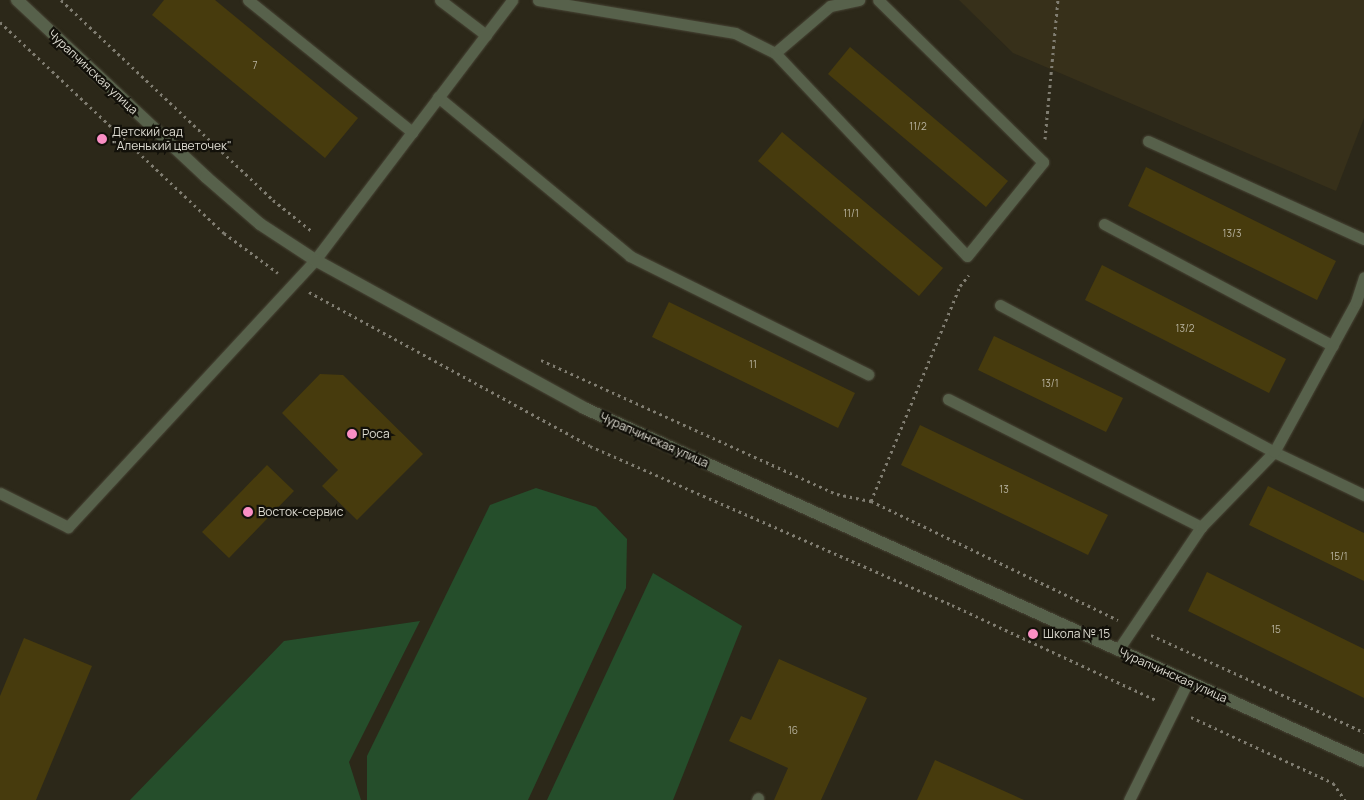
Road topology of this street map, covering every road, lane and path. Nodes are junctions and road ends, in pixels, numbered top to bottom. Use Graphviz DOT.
graph roads {
  1 [pos="17,0"];
  2 [pos="61,0"];
  3 [pos="248,0"];
  4 [pos="440,0"];
  5 [pos="512,0"];
  6 [pos="538,0"];
  7 [pos="859,0"];
  8 [pos="878,0"];
  9 [pos="486,35"];
  10 [pos="775,53"];
  11 [pos="438,98"];
  12 [pos="412,132"];
  13 [pos="1148,141"];
  14 [pos="1104,224"];
  15 [pos="1364,239"];
  16 [pos="328,243"];
  17 [pos="315,260"];
  18 [pos="1364,277"];
  19 [pos="1360,304"];
  20 [pos="1000,305"];
  21 [pos="1333,346"];
  22 [pos="539,359"];
  23 [pos="868,374"];
  24 [pos="948,399"];
  25 [pos="1274,452"];
  26 [pos="0,493"];
  27 [pos="1364,496"];
  28 [pos="1201,527"];
  29 [pos="1134,627"];
  30 [pos="1118,650"];
  31 [pos="1188,681"];
  32 [pos="1364,732"];
  33 [pos="1364,761"];
  34 [pos="1129,800"];
  1 -- 17 [label="street, Чурапчинская улица"];
  2 -- 16 [label="path"];
  3 -- 12 [label="lane"];
  4 -- 9 [label="lane"];
  5 -- 9 [label="lane"];
  6 -- 10 [label="lane"];
  7 -- 10 [label="lane"];
  8 -- 10 [label="lane"];
  9 -- 11 [label="lane"];
  11 -- 12 [label="lane"];
  11 -- 23 [label="lane"];
  12 -- 16 [label="lane"];
  13 -- 15 [label="lane"];
  14 -- 21 [label="lane"];
  16 -- 17 [label="lane"];
  17 -- 26 [label="lane"];
  17 -- 30 [label="street, Чурапчинская улица"];
  18 -- 19 [label="lane"];
  19 -- 21 [label="lane"];
  20 -- 25 [label="lane"];
  21 -- 25 [label="lane"];
  22 -- 29 [label="path"];
  24 -- 28 [label="lane"];
  25 -- 27 [label="lane"];
  25 -- 28 [label="lane"];
  28 -- 29 [label="lane"];
  29 -- 30 [label="lane"];
  29 -- 32 [label="path"];
  30 -- 31 [label="street, Чурапчинская улица"];
  31 -- 33 [label="street, Чурапчинская улица"];
  31 -- 34 [label="lane"];
}
